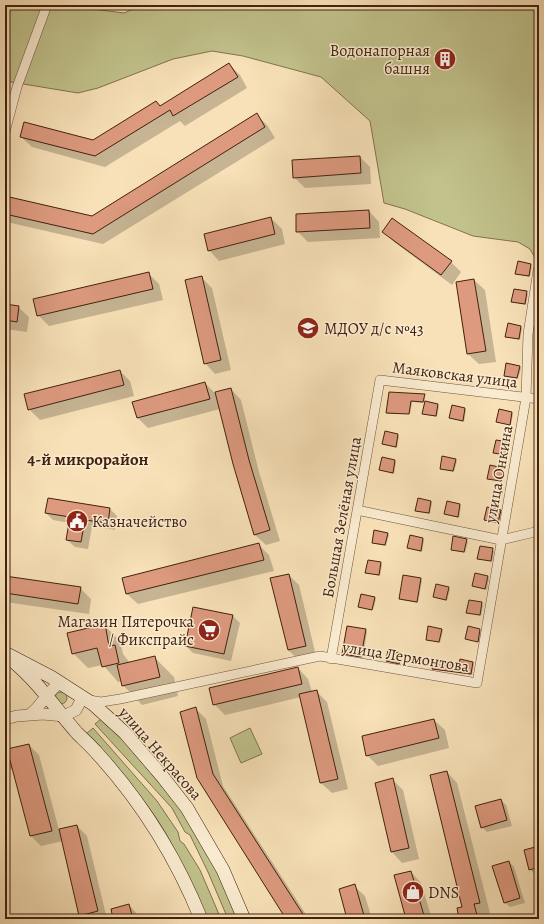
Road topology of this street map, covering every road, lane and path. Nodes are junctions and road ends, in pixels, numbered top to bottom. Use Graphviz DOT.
graph roads {
  1 [pos="47,5"];
  2 [pos="5,132"];
  3 [pos="538,270"];
  4 [pos="380,380"];
  5 [pos="526,398"];
  6 [pos="539,399"];
  7 [pos="357,510"];
  8 [pos="539,531"];
  9 [pos="502,540"];
  10 [pos="5,654"];
  11 [pos="331,659"];
  12 [pos="60,682"];
  13 [pos="477,683"];
  14 [pos="46,696"];
  15 [pos="82,698"];
  16 [pos="29,715"];
  17 [pos="64,716"];
  18 [pos="5,719"];
  19 [pos="201,919"];
  20 [pos="244,919"];
  1 -- 2 [label="street"];
  3 -- 5 [label="street, улица Онкина"];
  4 -- 5 [label="street, Маяковская улица"];
  4 -- 7 [label="street, Большая Зелёная улица"];
  5 -- 6 [label="street, Маяковская улица"];
  5 -- 9 [label="street, улица Онкина"];
  7 -- 9 [label="street"];
  7 -- 11 [label="street, Большая Зелёная улица"];
  8 -- 9 [label="street"];
  9 -- 13 [label="street, улица Онкина"];
  10 -- 12 [label="main road, улица Некрасова"];
  10 -- 14 [label="main road, улица Некрасова"];
  11 -- 13 [label="street, улица Лермонтова"];
  11 -- 15 [label="street, улица Лермонтова"];
  12 -- 14 [label="street"];
  12 -- 15 [label="main road, улица Некрасова"];
  14 -- 16 [label="street"];
  14 -- 17 [label="main road, улица Некрасова"];
  15 -- 17 [label="street"];
  15 -- 20 [label="main road, улица Некрасова"];
  16 -- 17 [label="street"];
  16 -- 18 [label="street"];
  17 -- 19 [label="main road, улица Некрасова"];
}
